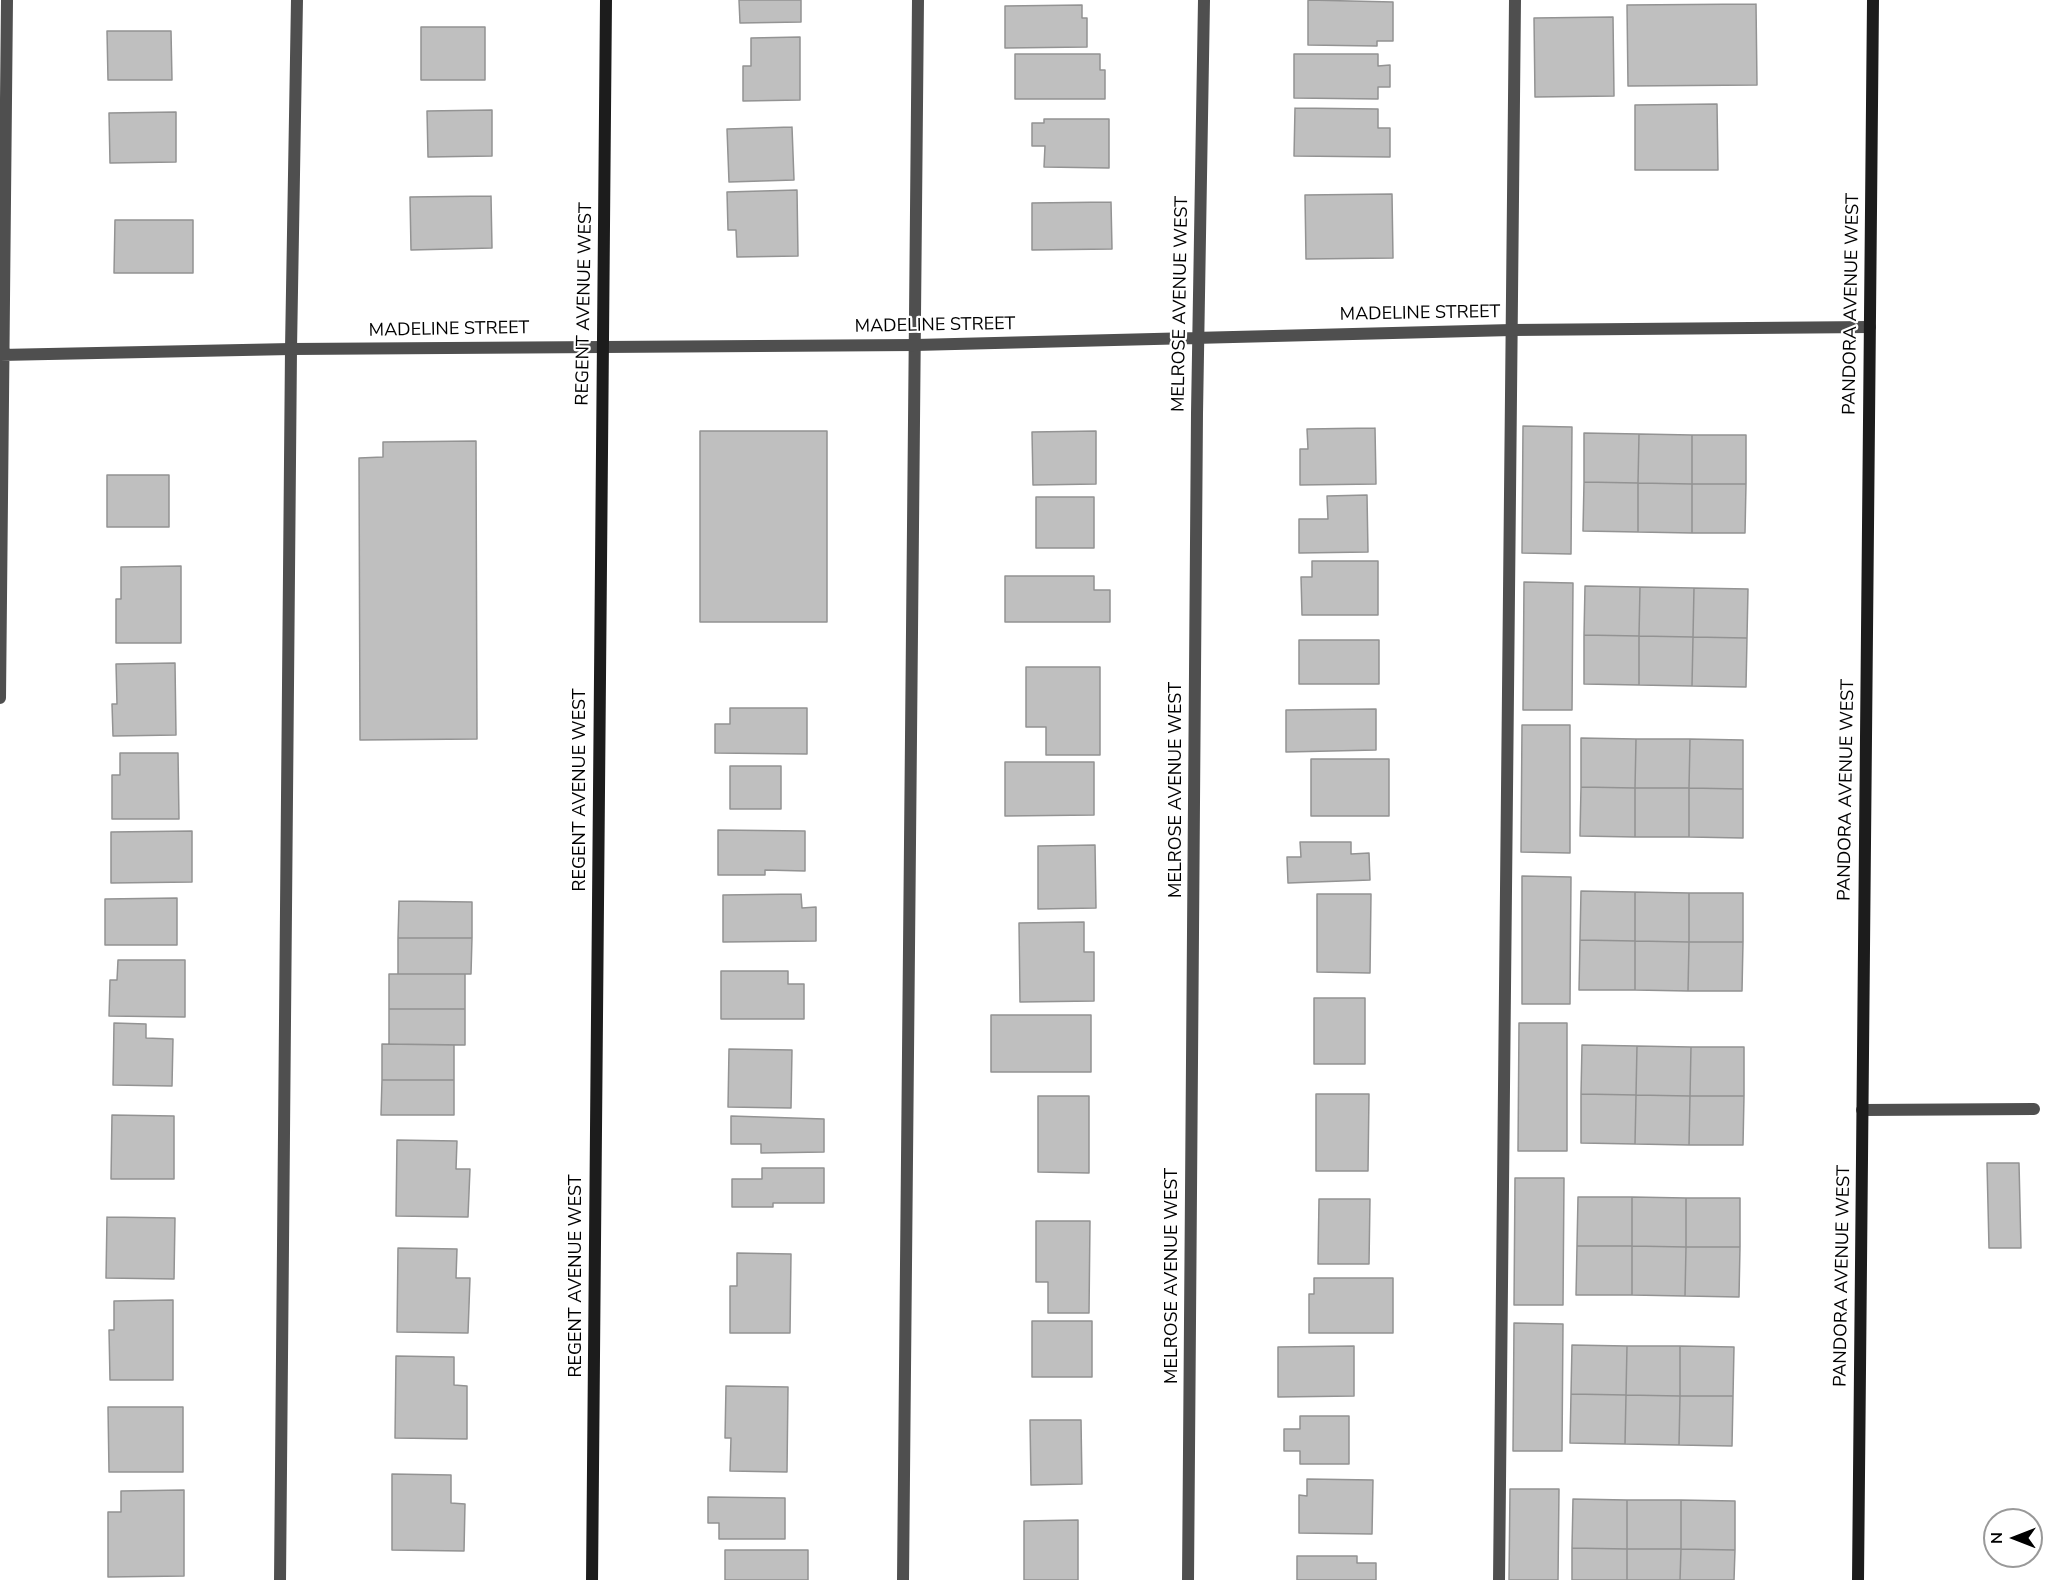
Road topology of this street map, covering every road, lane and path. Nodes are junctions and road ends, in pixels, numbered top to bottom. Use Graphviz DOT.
graph roads {
  1 [pos="7,0"];
  2 [pos="297,0"];
  3 [pos="606,0"];
  4 [pos="918,0"];
  5 [pos="1204,0"];
  6 [pos="1515,0"];
  7 [pos="1873,0"];
  8 [pos="1870,327"];
  9 [pos="1512,330"];
  10 [pos="1198,337"];
  11 [pos="915,345"];
  12 [pos="603,346"];
  13 [pos="291,349"];
  14 [pos="1,355"];
  15 [pos="0,698"];
  16 [pos="2034,1109"];
  17 [pos="1862,1110"];
  18 [pos="280,1580"];
  19 [pos="592,1580"];
  20 [pos="903,1580"];
  21 [pos="1188,1580"];
  22 [pos="1499,1580"];
  23 [pos="1858,1580"];
  1 -- 14 [label="street"];
  2 -- 13 [label="street"];
  3 -- 12 [label="street, REGENT AVENUE WEST"];
  4 -- 11 [label="street"];
  5 -- 10 [label="street, MELROSE AVENUE WEST"];
  6 -- 9 [label="street"];
  7 -- 8 [label="street, PANDORA AVENUE WEST"];
  8 -- 9 [label="street, MADELINE STREET"];
  8 -- 17 [label="street, PANDORA AVENUE WEST"];
  9 -- 10 [label="street, MADELINE STREET"];
  9 -- 22 [label="street"];
  10 -- 11 [label="street, MADELINE STREET"];
  10 -- 21 [label="street, MELROSE AVENUE WEST"];
  11 -- 12 [label="street, MADELINE STREET"];
  11 -- 20 [label="street"];
  12 -- 13 [label="street, MADELINE STREET"];
  12 -- 19 [label="street, REGENT AVENUE WEST"];
  13 -- 14 [label="street, MADELINE STREET"];
  13 -- 18 [label="street"];
  14 -- 15 [label="street"];
  16 -- 17 [label="street"];
  17 -- 23 [label="street, PANDORA AVENUE WEST"];
}
